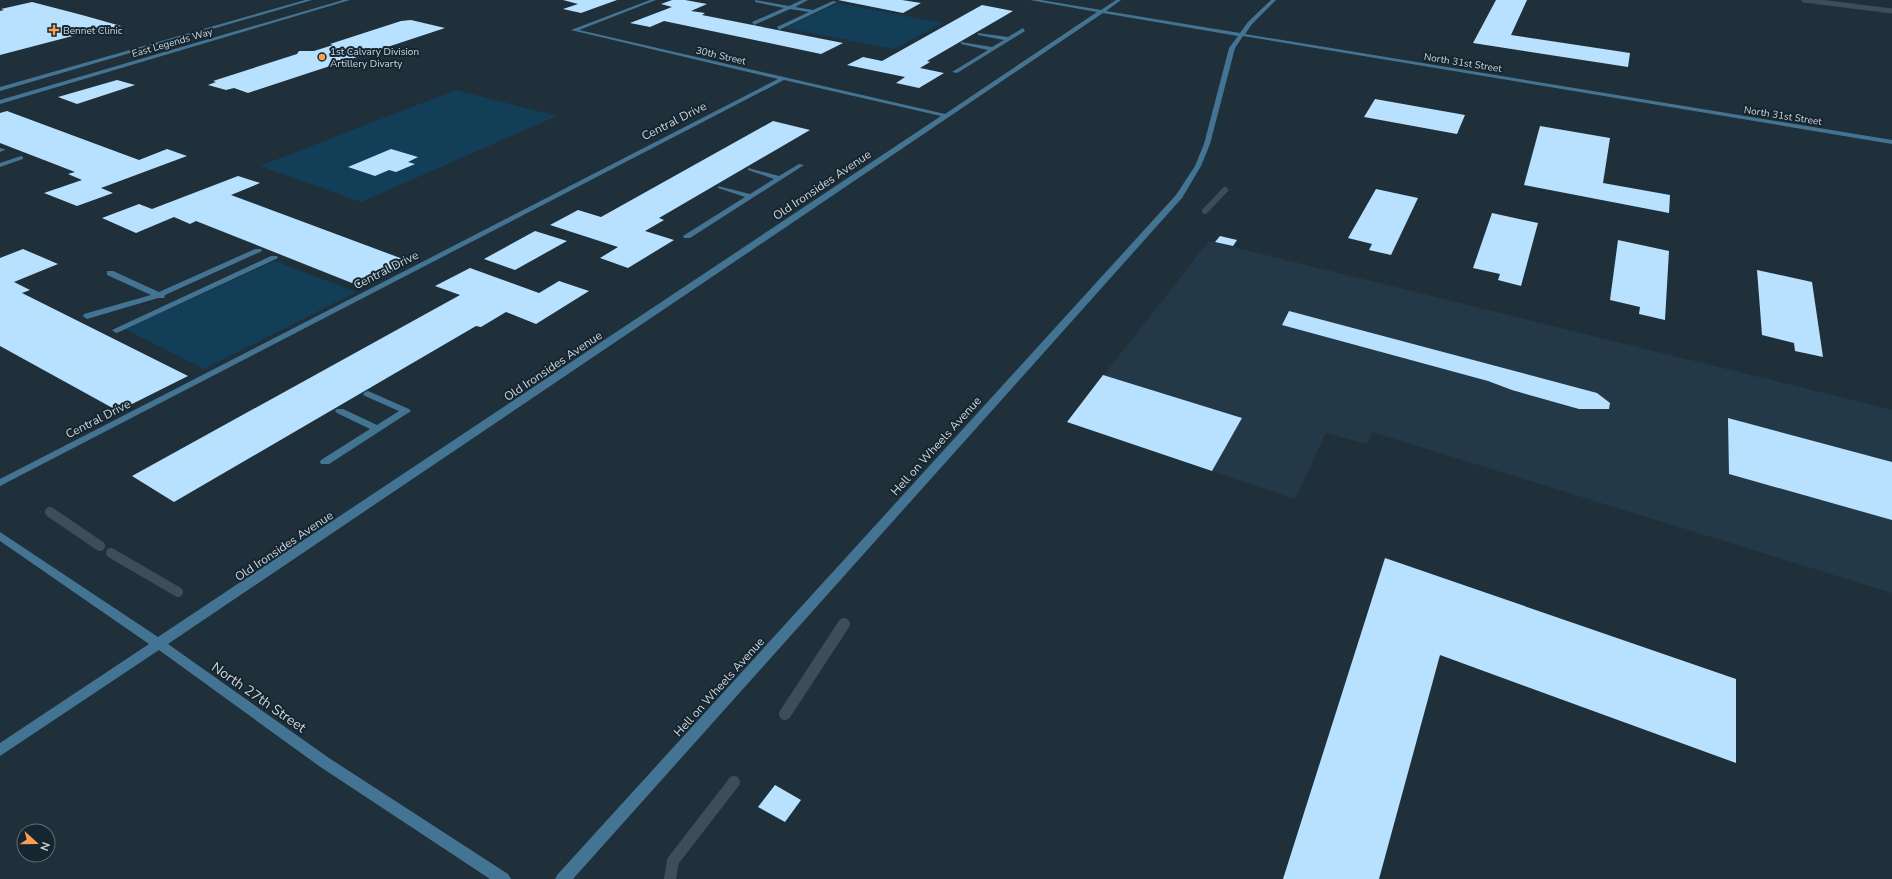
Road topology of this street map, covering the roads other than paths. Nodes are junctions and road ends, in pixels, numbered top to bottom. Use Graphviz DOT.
graph roads {
  1 [pos="310,0"];
  2 [pos="348,0"];
  3 [pos="654,0"];
  4 [pos="806,0"];
  5 [pos="1032,0"];
  6 [pos="1119,0"];
  7 [pos="1274,0"];
  8 [pos="342,1"];
  9 [pos="756,1"];
  10 [pos="835,2"];
  11 [pos="790,7"];
  12 [pos="1102,11"];
  13 [pos="814,12"];
  14 [pos="754,23"];
  15 [pos="779,28"];
  16 [pos="1023,30"];
  17 [pos="980,34"];
  18 [pos="1241,34"];
  19 [pos="1009,39"];
  20 [pos="963,43"];
  21 [pos="993,49"];
  22 [pos="955,72"];
  23 [pos="783,78"];
  24 [pos="0,89"];
  25 [pos="0,102"];
  26 [pos="948,116"];
  27 [pos="1892,142"];
  28 [pos="22,158"];
  29 [pos="0,165"];
  30 [pos="801,165"];
  31 [pos="750,169"];
  32 [pos="780,178"];
  33 [pos="720,187"];
  34 [pos="751,196"];
  35 [pos="687,236"];
  36 [pos="258,251"];
  37 [pos="274,258"];
  38 [pos="110,273"];
  39 [pos="159,295"];
  40 [pos="175,303"];
  41 [pos="87,316"];
  42 [pos="116,330"];
  43 [pos="368,394"];
  44 [pos="340,411"];
  45 [pos="377,429"];
  46 [pos="325,462"];
  47 [pos="0,483"];
  48 [pos="0,536"];
  49 [pos="159,644"];
  50 [pos="0,750"];
  51 [pos="503,879"];
  52 [pos="563,879"];
  1 -- 24 [label="street, East Legends Way"];
  2 -- 8 [label="street, East Legends Way"];
  3 -- 23 [label="street, 30th Street"];
  4 -- 11 [label="street"];
  5 -- 12 [label="street, North 31st Street"];
  6 -- 12 [label="street, Old Ironsides Avenue"];
  7 -- 18 [label="street, Hell on Wheels Avenue"];
  8 -- 25 [label="street, East Legends Way"];
  9 -- 11 [label="street"];
  10 -- 13 [label="street"];
  11 -- 13 [label="street"];
  11 -- 14 [label="street"];
  12 -- 18 [label="street, North 31st Street"];
  12 -- 26 [label="street, Old Ironsides Avenue"];
  13 -- 15 [label="street"];
  16 -- 19 [label="street"];
  17 -- 19 [label="street"];
  18 -- 27 [label="street, North 31st Street"];
  18 -- 52 [label="street, Hell on Wheels Avenue"];
  19 -- 21 [label="street"];
  20 -- 21 [label="street"];
  21 -- 22 [label="street"];
  23 -- 26 [label="street, 30th Street"];
  23 -- 47 [label="street, Central Drive"];
  26 -- 49 [label="street, Old Ironsides Avenue"];
  28 -- 29 [label="street"];
  30 -- 32 [label="street"];
  31 -- 32 [label="street"];
  32 -- 34 [label="street"];
  33 -- 34 [label="street"];
  34 -- 35 [label="street"];
  36 -- 39 [label="street"];
  37 -- 40 [label="street"];
  38 -- 39 [label="street"];
  39 -- 40 [label="street"];
  39 -- 41 [label="street"];
  40 -- 42 [label="street"];
  43 -- 45 [label="street"];
  44 -- 45 [label="street"];
  45 -- 46 [label="street"];
  48 -- 49 [label="street, North 27th Street"];
  49 -- 50 [label="street, Old Ironsides Avenue"];
  49 -- 51 [label="street, North 27th Street"];
}
